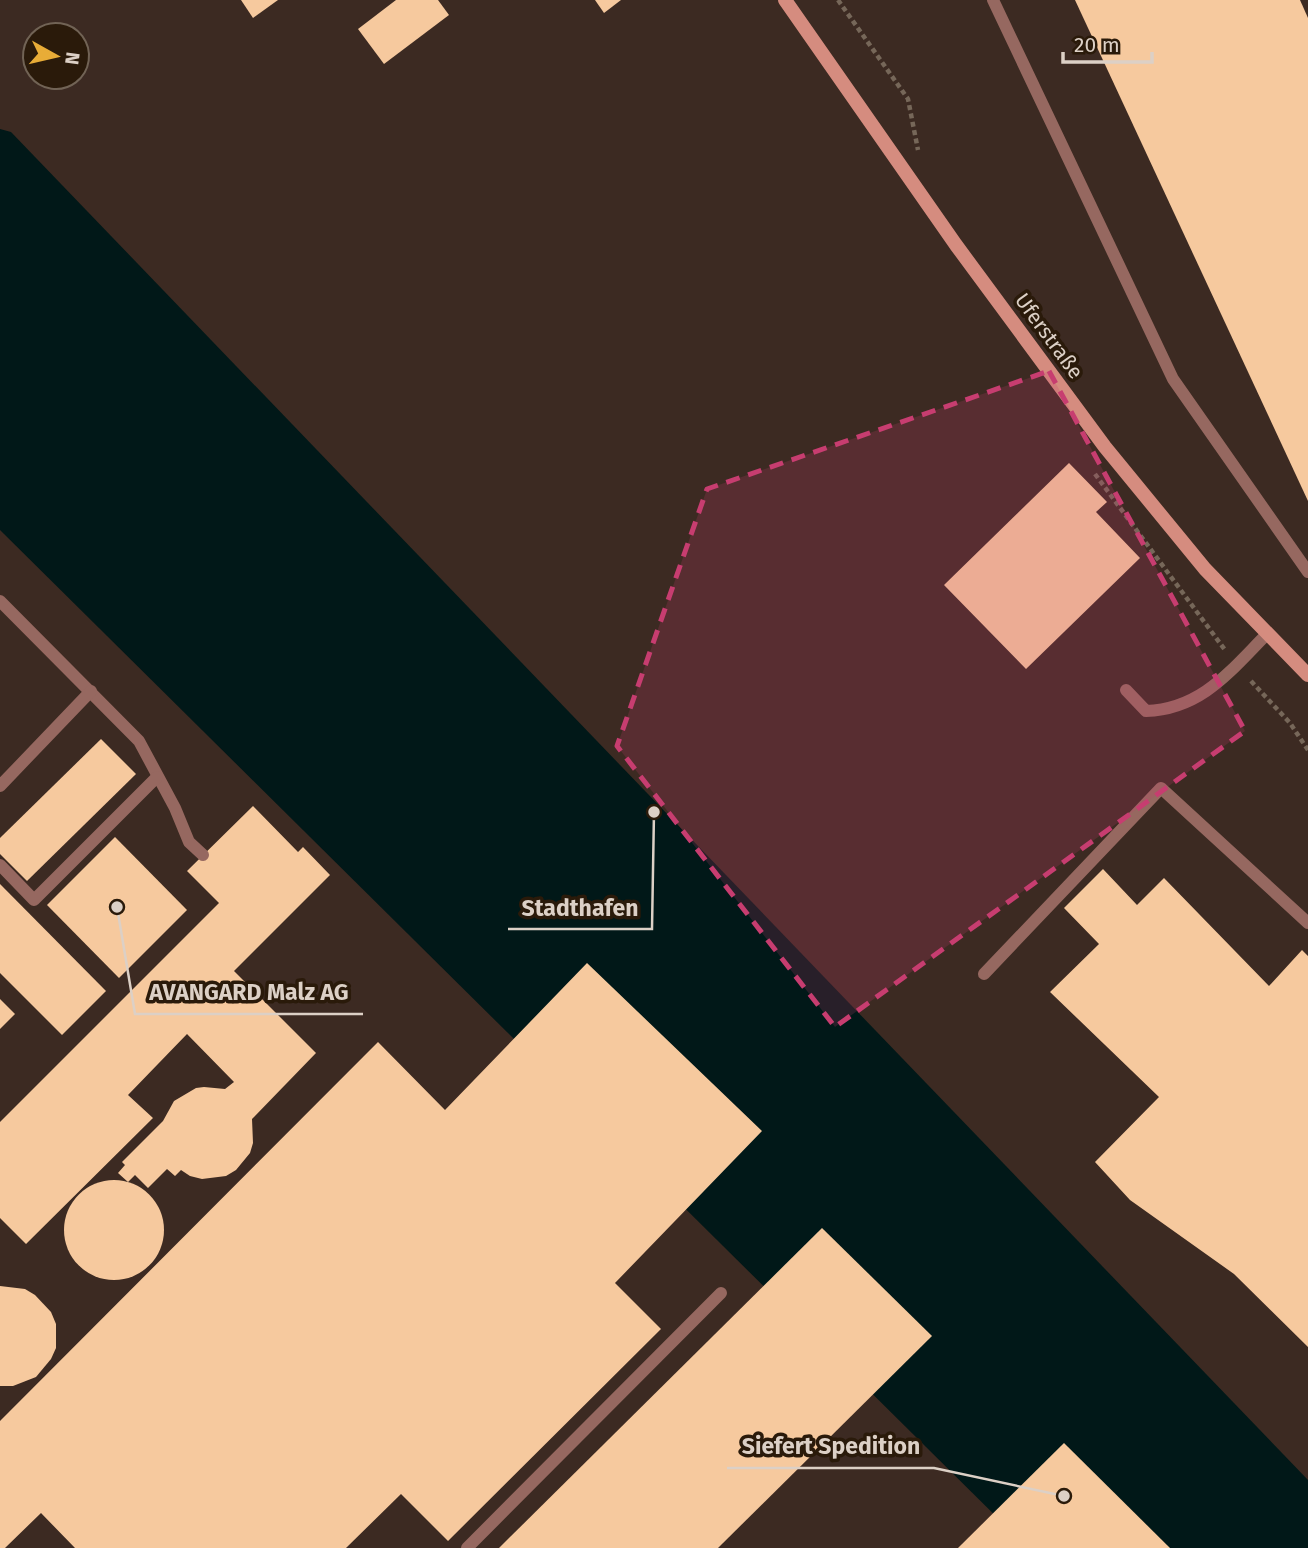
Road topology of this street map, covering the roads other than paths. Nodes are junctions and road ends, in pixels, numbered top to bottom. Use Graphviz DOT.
graph roads {
  1 [pos="785,0"];
  2 [pos="993,0"];
  3 [pos="1308,572"];
  4 [pos="0,601"];
  5 [pos="1267,634"];
  6 [pos="1308,675"];
  7 [pos="1126,690"];
  8 [pos="91,691"];
  9 [pos="157,777"];
  10 [pos="0,786"];
  11 [pos="203,855"];
  12 [pos="0,865"];
  13 [pos="1308,923"];
  14 [pos="984,974"];
  15 [pos="721,1293"];
  16 [pos="467,1548"];
  1 -- 5 [label="main road, Uferstraße"];
  2 -- 3 [label="lane"];
  4 -- 8 [label="lane"];
  5 -- 6 [label="main road, Uferstraße"];
  5 -- 7 [label="lane"];
  8 -- 9 [label="lane"];
  8 -- 10 [label="lane"];
  9 -- 11 [label="lane"];
  9 -- 12 [label="lane"];
  13 -- 14 [label="lane"];
  15 -- 16 [label="lane"];
}
